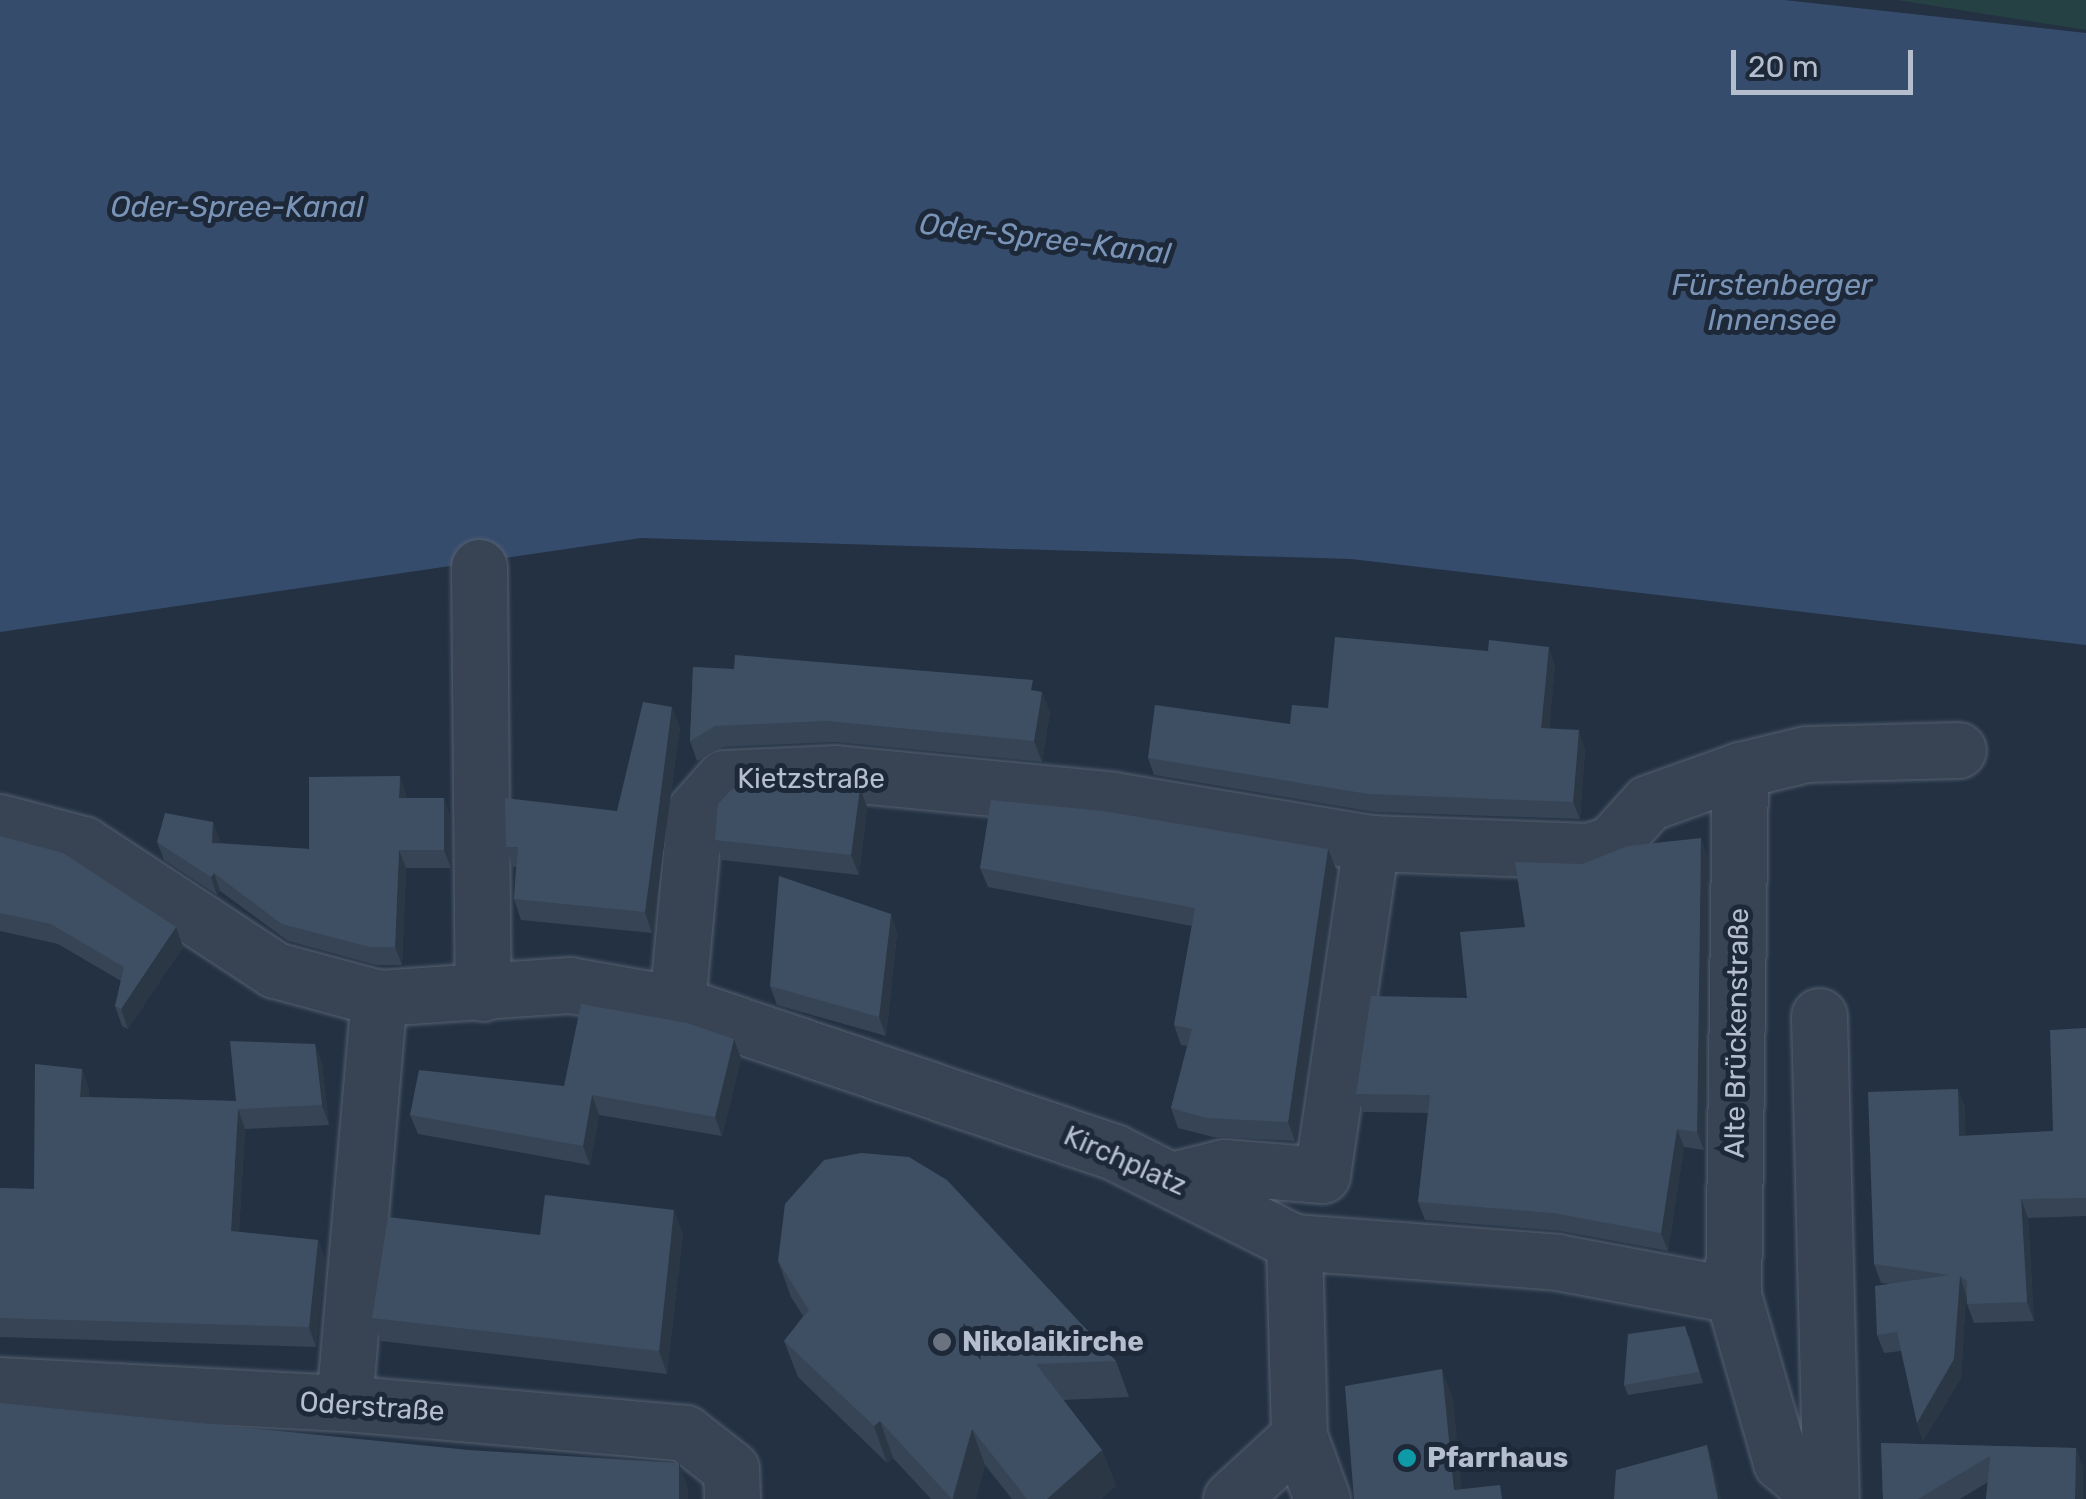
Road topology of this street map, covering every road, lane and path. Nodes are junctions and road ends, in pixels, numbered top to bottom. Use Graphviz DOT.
graph roads {
  1 [pos="479,567"];
  2 [pos="1958,750"];
  3 [pos="1740,770"];
  4 [pos="0,822"];
  5 [pos="1372,842"];
  6 [pos="483,993"];
  7 [pos="379,998"];
  8 [pos="677,1004"];
  9 [pos="1819,1016"];
  10 [pos="1172,1180"];
  11 [pos="1294,1242"];
  12 [pos="1733,1295"];
  13 [pos="0,1385"];
  14 [pos="344,1404"];
  15 [pos="1300,1436"];
  16 [pos="731,1484"];
  17 [pos="1232,1499"];
  18 [pos="1322,1499"];
  19 [pos="1827,1499"];
  1 -- 6 [label="street"];
  2 -- 3 [label="street, Kietzstraße"];
  3 -- 5 [label="street, Kietzstraße"];
  3 -- 12 [label="street, Alte Brückenstraße"];
  4 -- 7 [label="street"];
  5 -- 8 [label="street, Kietzstraße"];
  5 -- 10 [label="street"];
  6 -- 7 [label="street"];
  6 -- 8 [label="street"];
  7 -- 14 [label="street"];
  8 -- 10 [label="street, Kirchplatz"];
  9 -- 19 [label="street, Alte Brückenstraße"];
  10 -- 11 [label="street, Kirchplatz"];
  11 -- 12 [label="street"];
  11 -- 15 [label="street"];
  12 -- 19 [label="street, Alte Brückenstraße"];
  13 -- 14 [label="street, Oderstraße"];
  14 -- 16 [label="street, Oderstraße"];
  15 -- 17 [label="street"];
  15 -- 18 [label="street"];
}
